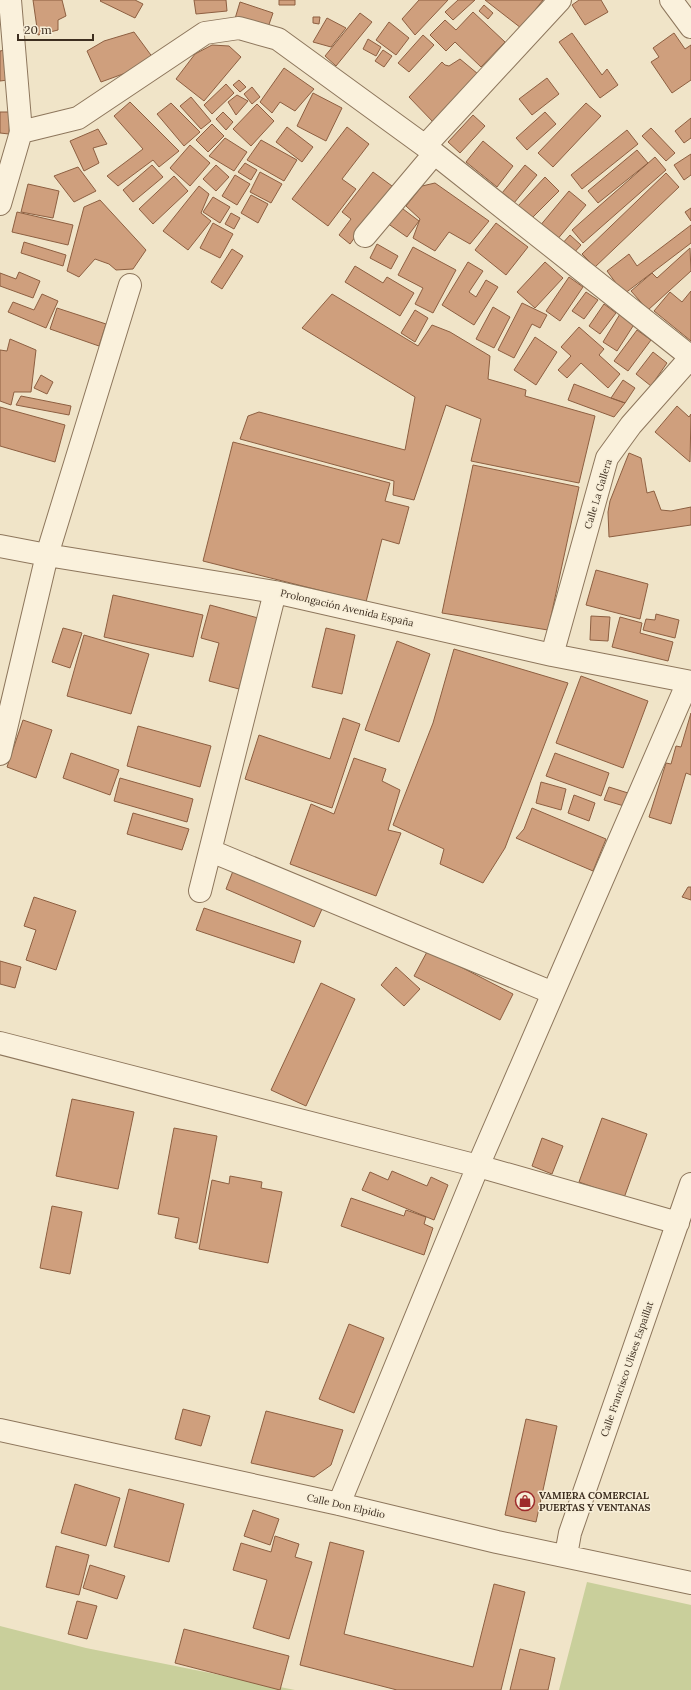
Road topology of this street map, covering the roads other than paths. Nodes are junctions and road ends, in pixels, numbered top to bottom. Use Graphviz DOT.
graph roads {
  1 [pos="10,0"];
  2 [pos="560,0"];
  3 [pos="671,0"];
  4 [pos="691,27"];
  5 [pos="21,132"];
  6 [pos="430,150"];
  7 [pos="0,204"];
  8 [pos="365,236"];
  9 [pos="130,285"];
  10 [pos="691,357"];
  11 [pos="0,546"];
  12 [pos="47,555"];
  13 [pos="275,592"];
  14 [pos="552,655"];
  15 [pos="690,682"];
  16 [pos="0,754"];
  17 [pos="211,851"];
  18 [pos="200,891"];
  19 [pos="553,993"];
  20 [pos="0,1043"];
  21 [pos="478,1166"];
  22 [pos="691,1184"];
  23 [pos="678,1223"];
  24 [pos="0,1430"];
  25 [pos="339,1504"];
  26 [pos="566,1556"];
  27 [pos="691,1583"];
  1 -- 5 [label="street"];
  2 -- 6 [label="street"];
  3 -- 4 [label="street"];
  5 -- 6 [label="street"];
  5 -- 7 [label="street"];
  6 -- 8 [label="street"];
  6 -- 10 [label="street"];
  9 -- 12 [label="street"];
  10 -- 14 [label="street, Calle La Gallera"];
  11 -- 12 [label="street, Prolongación Avenida España"];
  12 -- 13 [label="street, Prolongación Avenida España"];
  12 -- 16 [label="street"];
  13 -- 14 [label="street, Prolongación Avenida España"];
  13 -- 17 [label="street"];
  14 -- 15 [label="street, Prolongación Avenida España"];
  15 -- 19 [label="street"];
  17 -- 18 [label="street"];
  17 -- 19 [label="street"];
  19 -- 21 [label="street"];
  20 -- 21 [label="street"];
  21 -- 23 [label="street"];
  21 -- 25 [label="street"];
  22 -- 23 [label="street, Calle Francisco Ulises Espaillat"];
  23 -- 26 [label="street, Calle Francisco Ulises Espaillat"];
  24 -- 25 [label="street, Calle Don Elpidio"];
  25 -- 26 [label="street, Calle Don Elpidio"];
  26 -- 27 [label="street, Calle Don Elpidio"];
}
